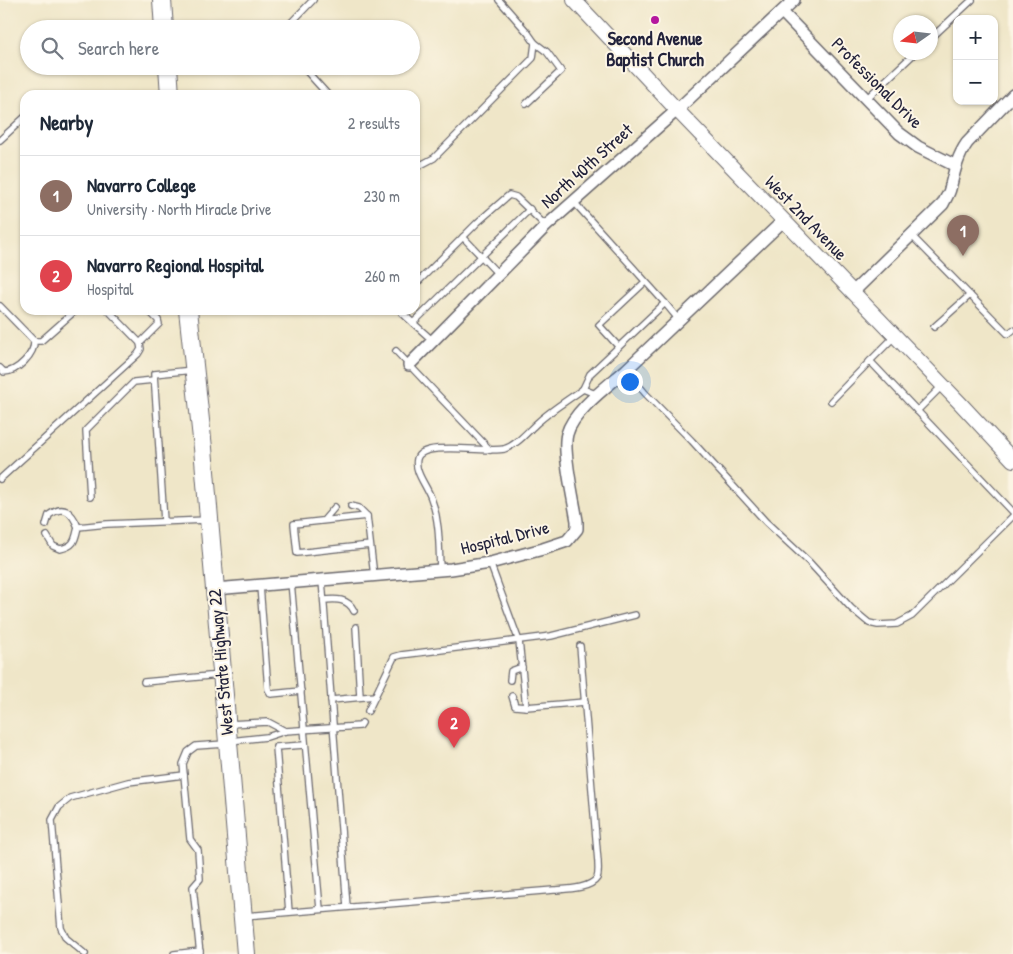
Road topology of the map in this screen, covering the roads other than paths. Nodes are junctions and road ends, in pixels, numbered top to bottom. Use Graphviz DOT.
graph roads {
  1 [pos="162,0"];
  2 [pos="313,0"];
  3 [pos="499,0"];
  4 [pos="574,0"];
  5 [pos="794,0"];
  6 [pos="972,0"];
  7 [pos="782,12"];
  8 [pos="163,20"];
  9 [pos="294,20"];
  10 [pos="938,32"];
  11 [pos="535,43"];
  12 [pos="908,60"];
  13 [pos="169,75"];
  14 [pos="310,75"];
  15 [pos="170,90"];
  16 [pos="324,90"];
  17 [pos="1013,95"];
  18 [pos="865,100"];
  19 [pos="526,104"];
  20 [pos="677,110"];
  21 [pos="20,122"];
  22 [pos="0,140"];
  23 [pos="420,165"];
  24 [pos="956,166"];
  25 [pos="573,201"];
  26 [pos="530,209"];
  27 [pos="783,221"];
  28 [pos="546,226"];
  29 [pos="911,235"];
  30 [pos="463,237"];
  31 [pos="482,256"];
  32 [pos="498,274"];
  33 [pos="420,280"];
  34 [pos="645,282"];
  35 [pos="852,293"];
  36 [pos="970,295"];
  37 [pos="665,303"];
  38 [pos="0,306"];
  39 [pos="70,315"];
  40 [pos="113,315"];
  41 [pos="153,315"];
  42 [pos="189,315"];
  43 [pos="404,315"];
  44 [pos="679,320"];
  45 [pos="413,323"];
  46 [pos="934,327"];
  47 [pos="1011,332"];
  48 [pos="895,336"];
  49 [pos="1013,339"];
  50 [pos="432,340"];
  51 [pos="34,341"];
  52 [pos="140,343"];
  53 [pos="618,346"];
  54 [pos="396,351"];
  55 [pos="870,361"];
  56 [pos="409,364"];
  57 [pos="0,368"];
  58 [pos="195,370"];
  59 [pos="626,370"];
  60 [pos="154,380"];
  61 [pos="943,385"];
  62 [pos="584,389"];
  63 [pos="598,395"];
  64 [pos="832,401"];
  65 [pos="917,411"];
  66 [pos="490,450"];
  67 [pos="1013,460"];
  68 [pos="0,479"];
  69 [pos="90,497"];
  70 [pos="351,506"];
  71 [pos="335,507"];
  72 [pos="1013,512"];
  73 [pos="367,516"];
  74 [pos="1013,516"];
  75 [pos="209,520"];
  76 [pos="324,520"];
  77 [pos="164,522"];
  78 [pos="46,525"];
  79 [pos="78,527"];
  80 [pos="47,536"];
  81 [pos="370,545"];
  82 [pos="490,563"];
  83 [pos="440,570"];
  84 [pos="374,576"];
  85 [pos="322,580"];
  86 [pos="291,582"];
  87 [pos="260,586"];
  88 [pos="215,589"];
  89 [pos="324,600"];
  90 [pos="354,612"];
  91 [pos="636,615"];
  92 [pos="356,627"];
  93 [pos="520,640"];
  94 [pos="580,646"];
  95 [pos="522,667"];
  96 [pos="222,675"];
  97 [pos="510,680"];
  98 [pos="144,682"];
  99 [pos="300,691"];
  100 [pos="375,696"];
  101 [pos="512,696"];
  102 [pos="360,697"];
  103 [pos="331,700"];
  104 [pos="585,702"];
  105 [pos="526,707"];
  106 [pos="368,711"];
  107 [pos="362,723"];
  108 [pos="334,728"];
  109 [pos="285,730"];
  110 [pos="304,730"];
  111 [pos="227,736"];
  112 [pos="305,744"];
  113 [pos="184,775"];
  114 [pos="347,907"];
  115 [pos="320,910"];
  116 [pos="289,912"];
  117 [pos="243,917"];
  118 [pos="200,953"];
  119 [pos="85,954"];
  120 [pos="174,954"];
  121 [pos="246,954"];
  1 -- 8 [label="main road"];
  2 -- 9 [label="lane"];
  3 -- 11 [label="lane"];
  4 -- 20 [label="street, West 2nd Avenue"];
  5 -- 7 [label="street, North 40th Street"];
  6 -- 10 [label="lane"];
  7 -- 18 [label="street, Professional Drive"];
  7 -- 20 [label="street, North 40th Street"];
  11 -- 19 [label="lane"];
  11 -- 23 [label="lane"];
  12 -- 18 [label="lane"];
  13 -- 15 [label="main road"];
  14 -- 16 [label="lane"];
  17 -- 24 [label="street"];
  18 -- 24 [label="street, Professional Drive"];
  20 -- 25 [label="street, North 40th Street"];
  20 -- 27 [label="street, West 2nd Avenue"];
  21 -- 22 [label="lane"];
  24 -- 29 [label="street"];
  25 -- 28 [label="street, North 40th Street"];
  25 -- 34 [label="lane"];
  26 -- 28 [label="lane"];
  26 -- 30 [label="lane"];
  26 -- 31 [label="lane"];
  27 -- 35 [label="street, West 2nd Avenue"];
  27 -- 44 [label="street, Hospital Drive"];
  28 -- 32 [label="street, North 40th Street"];
  29 -- 35 [label="street"];
  29 -- 36 [label="lane"];
  30 -- 31 [label="lane"];
  30 -- 33 [label="lane"];
  31 -- 32 [label="lane"];
  31 -- 45 [label="lane"];
  32 -- 50 [label="street, North 40th Street"];
  34 -- 37 [label="lane"];
  34 -- 53 [label="lane"];
  35 -- 48 [label="street, West 2nd Avenue"];
  36 -- 46 [label="lane"];
  36 -- 47 [label="lane"];
  37 -- 44 [label="lane"];
  37 -- 53 [label="lane"];
  38 -- 51 [label="lane"];
  39 -- 51 [label="lane"];
  40 -- 52 [label="lane"];
  41 -- 52 [label="lane"];
  42 -- 58 [label="main road, West State Highway 22"];
  43 -- 45 [label="lane"];
  44 -- 59 [label="street, Hospital Drive"];
  45 -- 50 [label="lane"];
  47 -- 49 [label="lane"];
  48 -- 55 [label="lane"];
  48 -- 61 [label="street, West 2nd Avenue"];
  50 -- 56 [label="street, North 40th Street"];
  51 -- 57 [label="lane"];
  52 -- 68 [label="lane"];
  53 -- 62 [label="lane"];
  54 -- 56 [label="lane"];
  55 -- 64 [label="lane"];
  55 -- 65 [label="lane"];
  56 -- 66 [label="lane"];
  58 -- 60 [label="lane"];
  58 -- 75 [label="main road, West State Highway 22"];
  59 -- 63 [label="street, Hospital Drive"];
  59 -- 74 [label="lane"];
  60 -- 69 [label="lane"];
  60 -- 77 [label="lane"];
  61 -- 65 [label="lane"];
  61 -- 67 [label="street, West 2nd Avenue"];
  62 -- 63 [label="lane"];
  62 -- 66 [label="lane"];
  63 -- 82 [label="street, Hospital Drive"];
  65 -- 72 [label="lane"];
  66 -- 83 [label="lane"];
  70 -- 73 [label="lane"];
  71 -- 76 [label="lane"];
  73 -- 76 [label="lane"];
  73 -- 81 [label="lane"];
  75 -- 77 [label="lane"];
  75 -- 88 [label="main road, West State Highway 22"];
  76 -- 81 [label="lane"];
  77 -- 79 [label="lane"];
  78 -- 79 [label="lane"];
  79 -- 80 [label="lane"];
  81 -- 84 [label="lane"];
  82 -- 83 [label="street, Hospital Drive"];
  82 -- 93 [label="lane"];
  83 -- 84 [label="street, Hospital Drive"];
  84 -- 85 [label="street, Hospital Drive"];
  85 -- 86 [label="street, Hospital Drive"];
  85 -- 89 [label="lane"];
  86 -- 87 [label="street, Hospital Drive"];
  86 -- 99 [label="lane"];
  87 -- 88 [label="street, Hospital Drive"];
  87 -- 99 [label="lane"];
  88 -- 96 [label="main road, West State Highway 22"];
  89 -- 90 [label="lane"];
  89 -- 103 [label="lane"];
  91 -- 93 [label="lane"];
  92 -- 102 [label="lane"];
  93 -- 95 [label="lane"];
  93 -- 100 [label="lane"];
  94 -- 104 [label="lane"];
  95 -- 97 [label="lane"];
  95 -- 105 [label="lane"];
  96 -- 98 [label="lane"];
  96 -- 111 [label="main road, West State Highway 22"];
  99 -- 110 [label="lane"];
  100 -- 102 [label="lane"];
  100 -- 106 [label="lane"];
  101 -- 105 [label="lane"];
  102 -- 103 [label="lane"];
  103 -- 108 [label="lane"];
  104 -- 105 [label="lane"];
  104 -- 114 [label="lane"];
  107 -- 108 [label="lane"];
  108 -- 110 [label="lane"];
  108 -- 114 [label="lane"];
  109 -- 110 [label="lane"];
  109 -- 111 [label="lane"];
  109 -- 111 [label="lane"];
  110 -- 112 [label="lane"];
  111 -- 113 [label="lane"];
  111 -- 117 [label="main road, West State Highway 22"];
  112 -- 115 [label="lane"];
  112 -- 116 [label="lane"];
  113 -- 118 [label="lane"];
  113 -- 119 [label="lane"];
  114 -- 115 [label="lane"];
  115 -- 116 [label="lane"];
  116 -- 117 [label="lane"];
  117 -- 121 [label="main road, West State Highway 22"];
  118 -- 120 [label="lane"];
}
